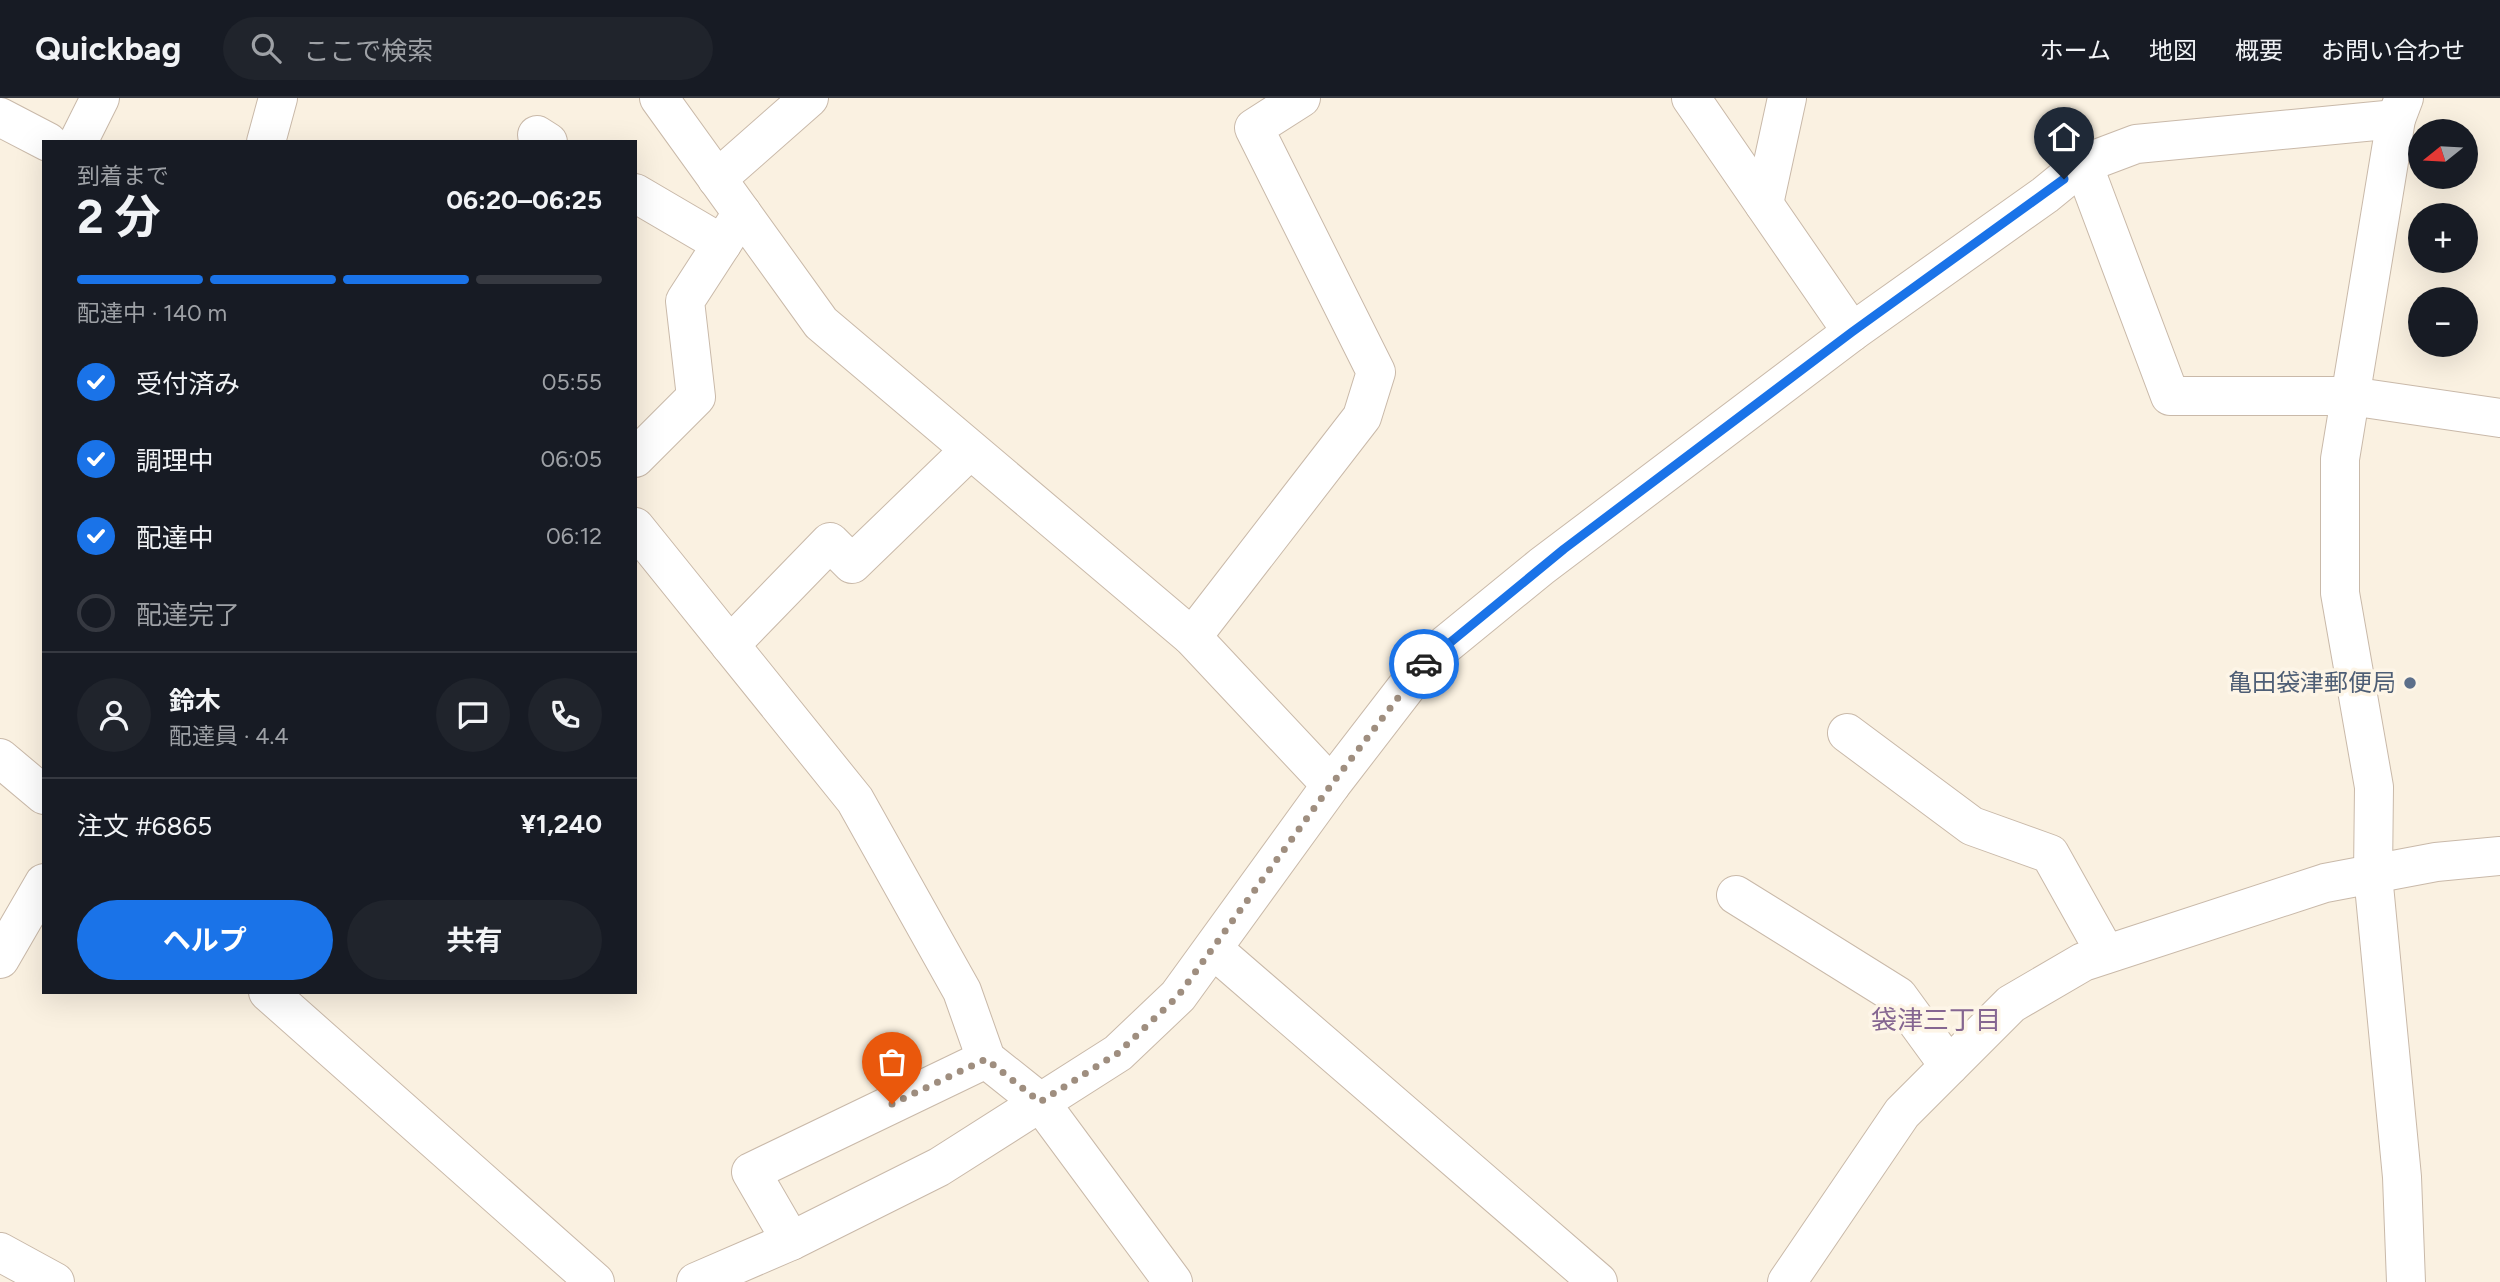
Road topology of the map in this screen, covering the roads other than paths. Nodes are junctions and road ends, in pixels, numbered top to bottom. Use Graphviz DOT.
graph roads {
  1 [pos="100,98"];
  2 [pos="278,98"];
  3 [pos="659,98"];
  4 [pos="809,98"];
  5 [pos="1301,98"];
  6 [pos="1690,98"];
  7 [pos="1787,98"];
  8 [pos="2400,109"];
  9 [pos="0,117"];
  10 [pos="44,140"];
  11 [pos="79,140"];
  12 [pos="267,140"];
  13 [pos="2083,164"];
  14 [pos="718,179"];
  15 [pos="637,194"];
  16 [pos="1764,204"];
  17 [pos="732,228"];
  18 [pos="1852,332"];
  19 [pos="2350,396"];
  20 [pos="2500,418"];
  21 [pos="970,450"];
  22 [pos="637,456"];
  23 [pos="637,529"];
  24 [pos="1192,637"];
  25 [pos="730,645"];
  26 [pos="1847,733"];
  27 [pos="0,758"];
  28 [pos="1331,785"];
  29 [pos="42,793"];
  30 [pos="2500,856"];
  31 [pos="2373,875"];
  32 [pos="42,886"];
  33 [pos="1735,895"];
  34 [pos="1213,948"];
  35 [pos="2106,954"];
  36 [pos="0,959"];
  37 [pos="270,994"];
  38 [pos="986,1059"];
  39 [pos="1949,1066"];
  40 [pos="1040,1102"];
  41 [pos="791,1241"];
  42 [pos="0,1252"];
  43 [pos="55,1282"];
  44 [pos="595,1282"];
  45 [pos="696,1282"];
  46 [pos="1173,1282"];
  47 [pos="1598,1282"];
  48 [pos="1787,1282"];
  49 [pos="2406,1282"];
  1 -- 11 [label="street"];
  2 -- 12 [label="street"];
  3 -- 14 [label="street"];
  4 -- 14 [label="street"];
  5 -- 24 [label="street"];
  6 -- 16 [label="street"];
  7 -- 16 [label="street"];
  8 -- 13 [label="street"];
  8 -- 19 [label="street"];
  9 -- 10 [label="street"];
  13 -- 18 [label="street"];
  13 -- 19 [label="street"];
  14 -- 17 [label="street"];
  15 -- 17 [label="street"];
  16 -- 18 [label="street"];
  17 -- 21 [label="street"];
  17 -- 22 [label="street"];
  18 -- 28 [label="street"];
  19 -- 20 [label="street"];
  19 -- 31 [label="street"];
  21 -- 24 [label="street"];
  21 -- 25 [label="street"];
  23 -- 25 [label="street"];
  24 -- 28 [label="street"];
  25 -- 38 [label="street"];
  26 -- 35 [label="street"];
  27 -- 29 [label="street"];
  28 -- 34 [label="street"];
  30 -- 31 [label="street"];
  31 -- 35 [label="street"];
  31 -- 49 [label="street"];
  32 -- 36 [label="street"];
  33 -- 39 [label="street"];
  34 -- 40 [label="street"];
  34 -- 47 [label="street"];
  35 -- 39 [label="street"];
  37 -- 44 [label="street"];
  38 -- 40 [label="street"];
  38 -- 41 [label="street"];
  39 -- 48 [label="street"];
  40 -- 41 [label="street"];
  40 -- 46 [label="street"];
  41 -- 45 [label="street"];
  42 -- 43 [label="street"];
}
